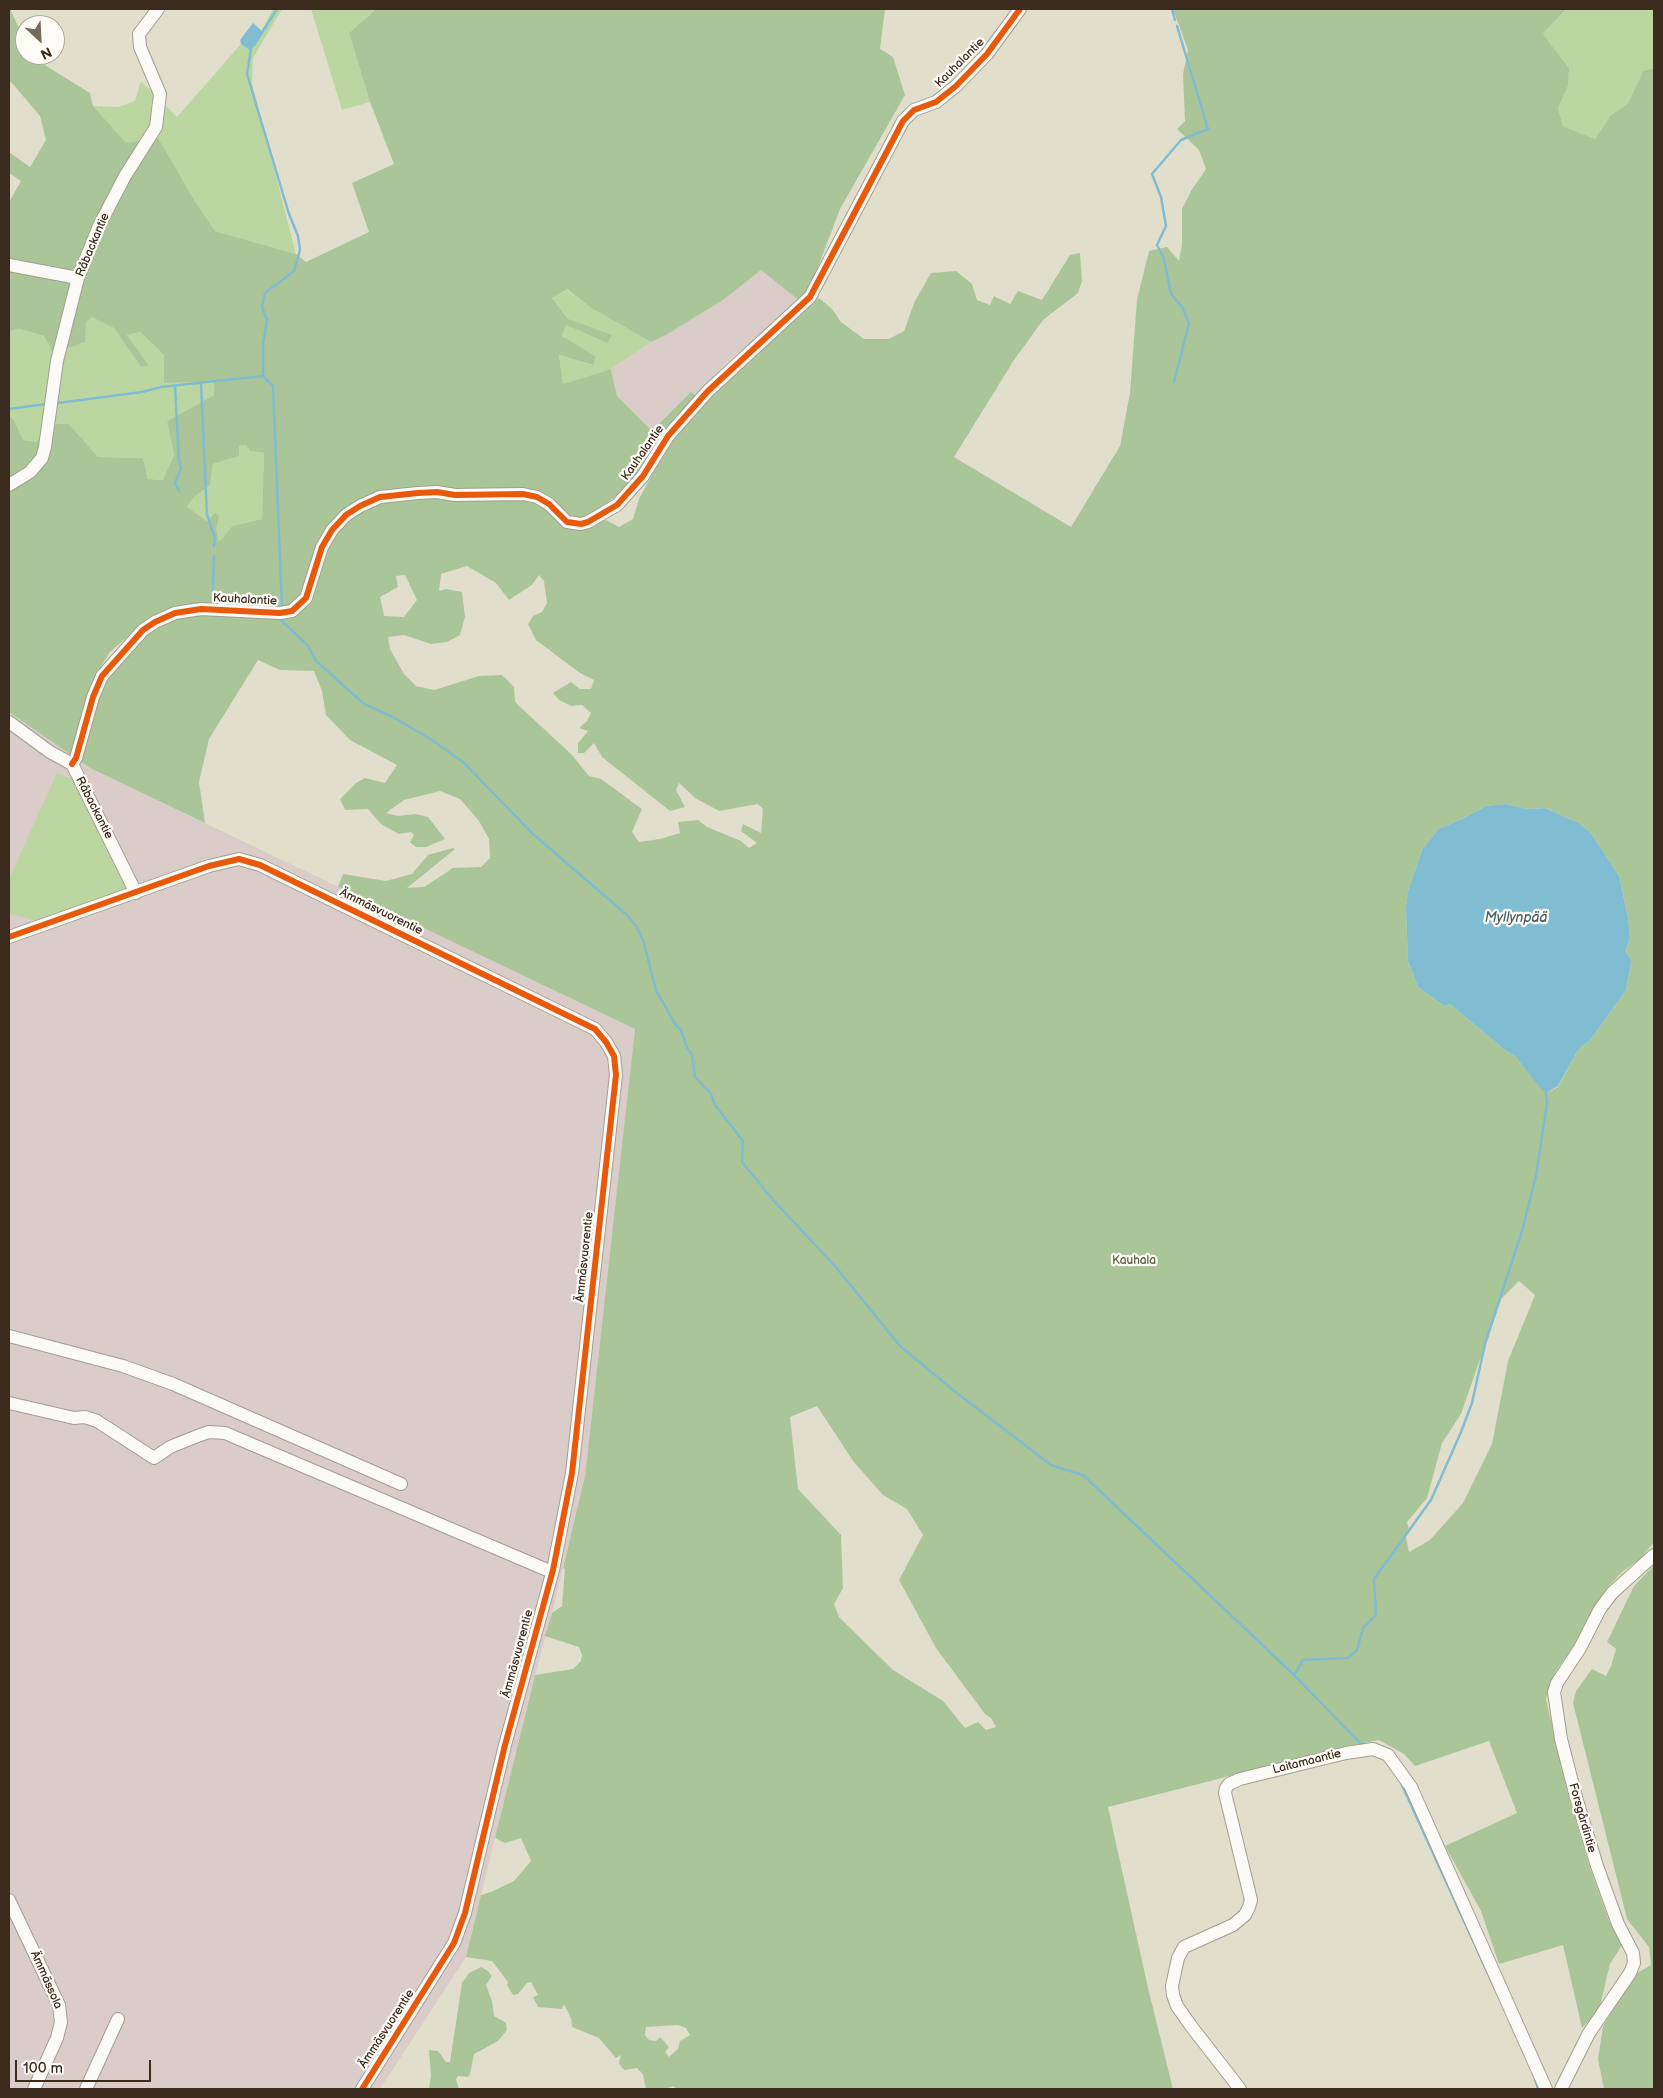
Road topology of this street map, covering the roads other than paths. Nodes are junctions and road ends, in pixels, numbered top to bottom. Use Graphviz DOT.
graph roads {
  1 [pos="158,9"];
  2 [pos="1020,9"];
  3 [pos="9,265"];
  4 [pos="78,278"];
  5 [pos="9,485"];
  6 [pos="9,722"];
  7 [pos="72,764"];
  8 [pos="136,893"];
  9 [pos="9,937"];
  10 [pos="9,1336"];
  11 [pos="9,1403"];
  12 [pos="401,1484"];
  13 [pos="1654,1555"];
  14 [pos="552,1572"];
  15 [pos="9,1900"];
  16 [pos="118,2019"];
  17 [pos="34,2089"];
  18 [pos="86,2089"];
  19 [pos="362,2089"];
  20 [pos="1240,2089"];
  21 [pos="1546,2089"];
  22 [pos="1561,2089"];
  1 -- 4 [label="street, Råbackantie"];
  2 -- 7 [label="street, Kauhalantie"];
  3 -- 4 [label="street"];
  4 -- 5 [label="street, Råbackantie"];
  6 -- 7 [label="street, Råbackantie"];
  7 -- 8 [label="street, Råbackantie"];
  8 -- 9 [label="street, Ämmäsvuorentie"];
  8 -- 14 [label="street, Ämmäsvuorentie"];
  10 -- 12 [label="street"];
  11 -- 14 [label="street"];
  13 -- 22 [label="street, Forsgårdintie"];
  14 -- 19 [label="street, Ämmäsvuorentie"];
  15 -- 17 [label="street, Ämmässola"];
  16 -- 18 [label="street"];
  20 -- 21 [label="street, Laitamaantie"];
}
